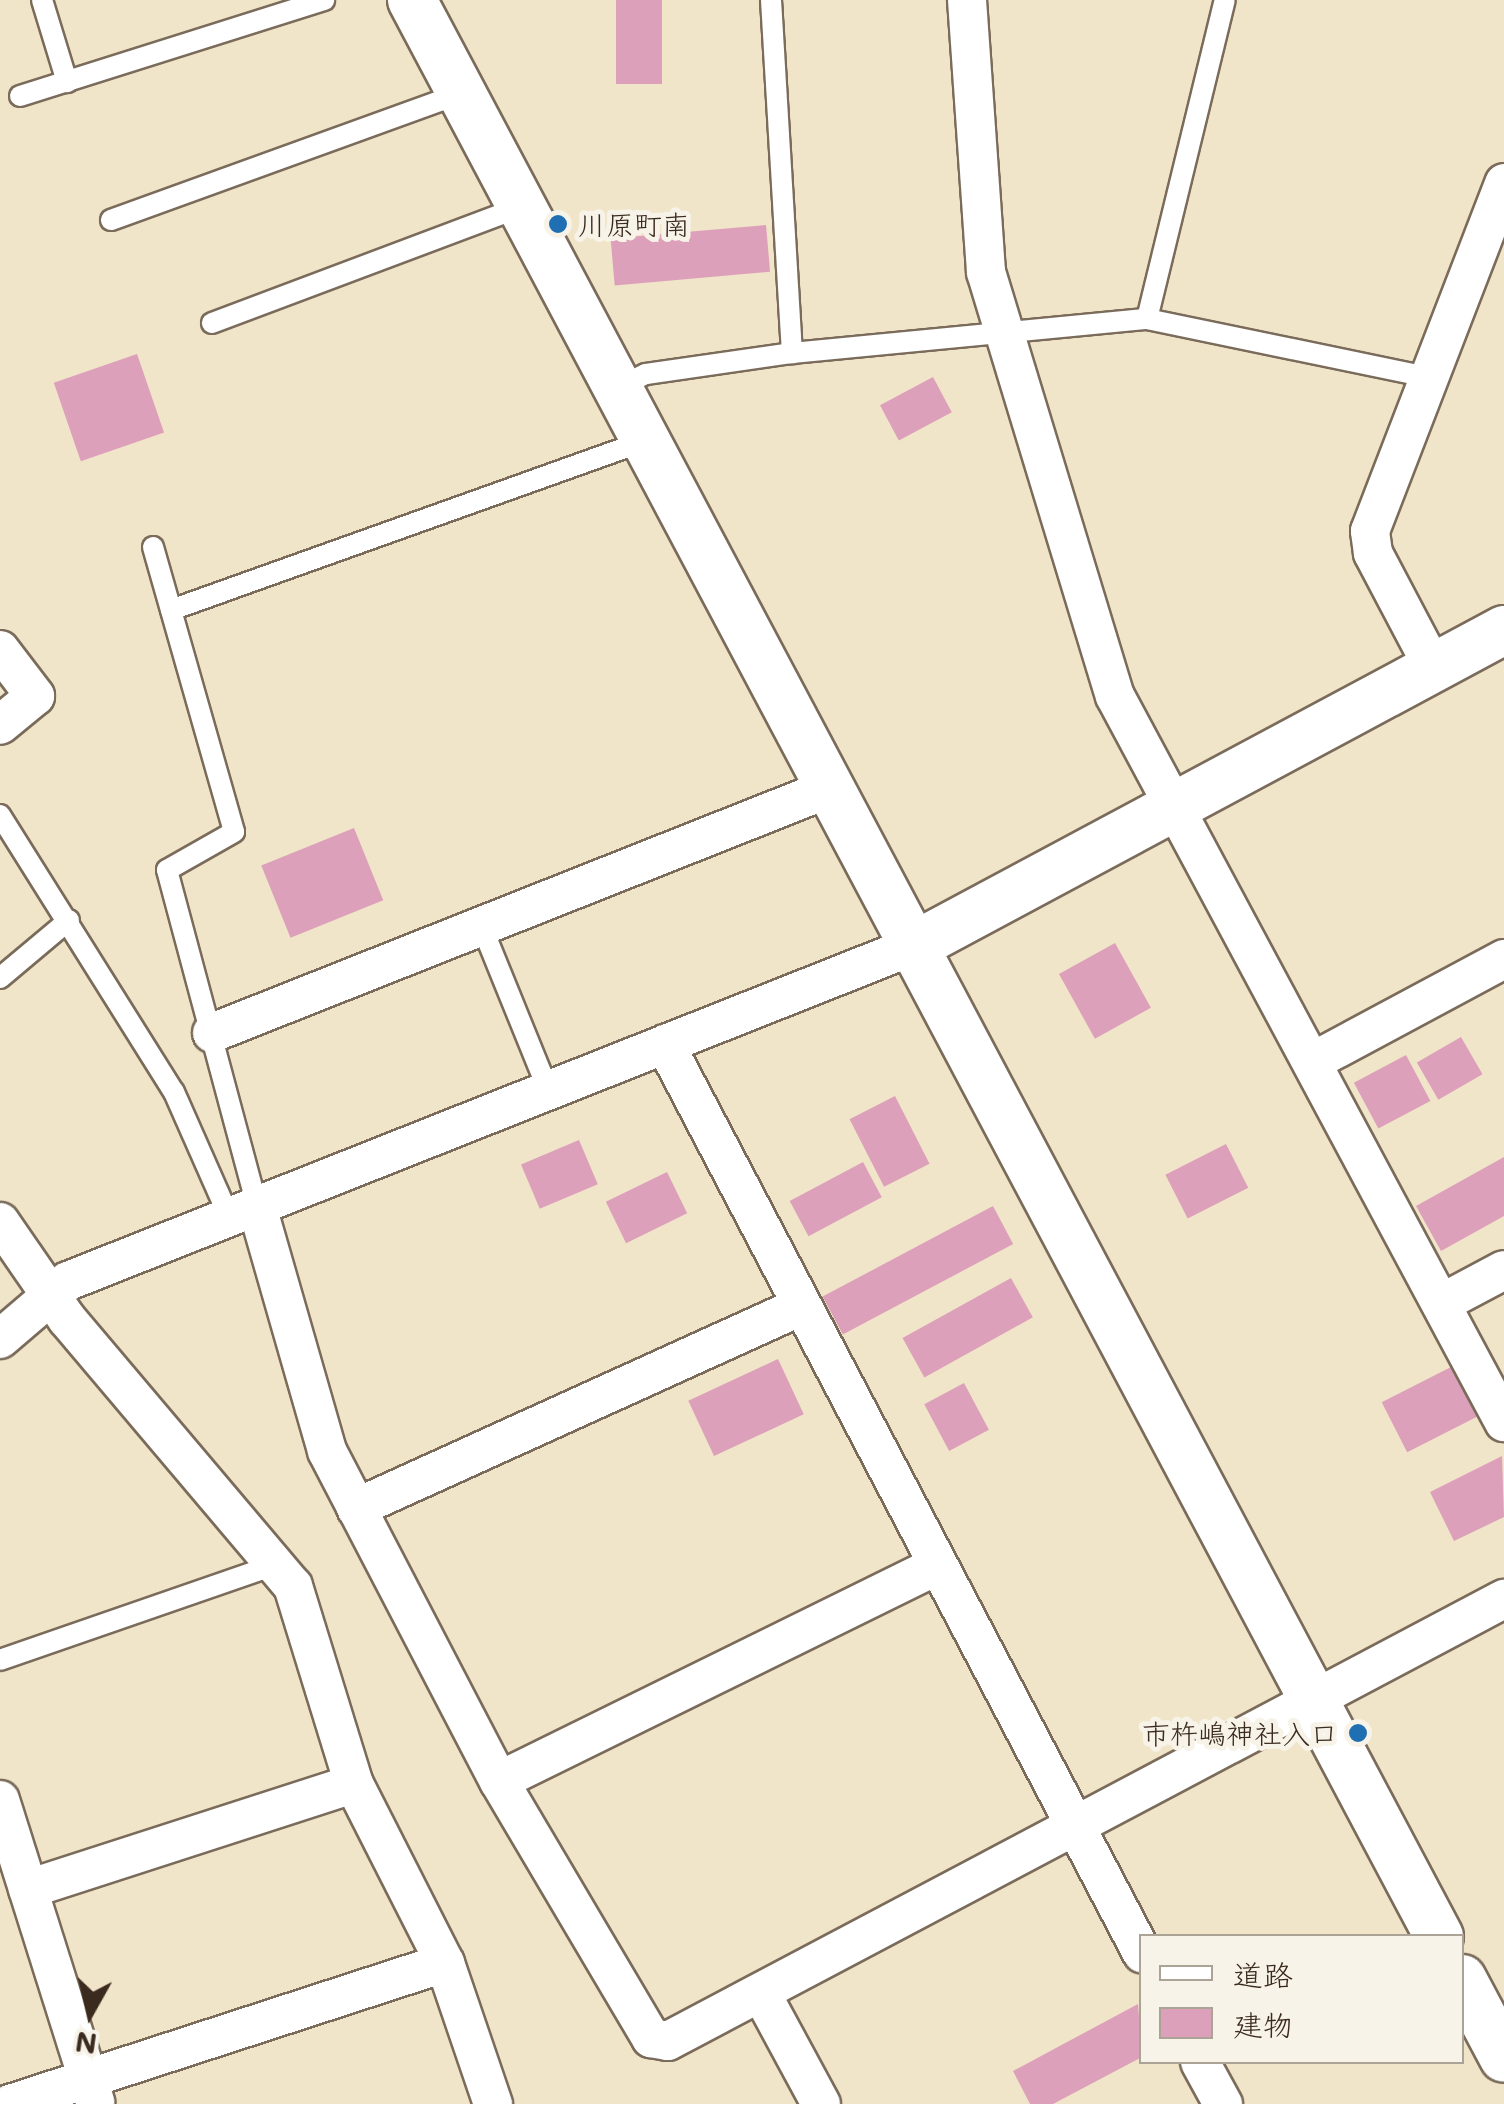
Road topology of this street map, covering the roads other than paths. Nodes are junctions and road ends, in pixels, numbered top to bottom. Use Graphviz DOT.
graph roads {
  1 [pos="42,0"];
  2 [pos="324,0"];
  3 [pos="412,0"];
  4 [pos="771,0"];
  5 [pos="967,0"];
  6 [pos="1225,0"];
  7 [pos="67,82"];
  8 [pos="461,94"];
  9 [pos="20,96"];
  10 [pos="1504,183"];
  11 [pos="521,207"];
  12 [pos="111,220"];
  13 [pos="1494,242"];
  14 [pos="1147,319"];
  15 [pos="212,324"];
  16 [pos="1005,327"];
  17 [pos="792,353"];
  18 [pos="1426,377"];
  19 [pos="618,388"];
  20 [pos="644,441"];
  21 [pos="153,547"];
  22 [pos="171,610"];
  23 [pos="1504,630"];
  24 [pos="0,650"];
  25 [pos="1433,667"];
  26 [pos="0,725"];
  27 [pos="830,788"];
  28 [pos="1176,806"];
  29 [pos="0,815"];
  30 [pos="70,920"];
  31 [pos="482,927"];
  32 [pos="918,944"];
  33 [pos="1504,959"];
  34 [pos="0,978"];
  35 [pos="212,1034"];
  36 [pos="665,1044"];
  37 [pos="1312,1062"];
  38 [pos="549,1092"];
  39 [pos="244,1215"];
  40 [pos="0,1222"];
  41 [pos="1504,1270"];
  42 [pos="48,1292"];
  43 [pos="1442,1303"];
  44 [pos="799,1307"];
  45 [pos="0,1339"];
  46 [pos="1504,1422"];
  47 [pos="356,1508"];
  48 [pos="278,1564"];
  49 [pos="936,1566"];
  50 [pos="1504,1599"];
  51 [pos="0,1660"];
  52 [pos="1314,1701"];
  53 [pos="499,1781"];
  54 [pos="354,1784"];
  55 [pos="0,1800"];
  56 [pos="1075,1828"];
  57 [pos="28,1889"];
  58 [pos="1438,1934"];
  59 [pos="1139,1946"];
  60 [pos="446,1963"];
  61 [pos="1464,1982"];
  62 [pos="761,1993"];
  63 [pos="1504,2058"];
  64 [pos="1201,2064"];
  65 [pos="92,2092"];
  66 [pos="10,2104"];
  67 [pos="492,2104"];
  68 [pos="821,2104"];
  69 [pos="1223,2104"];
  1 -- 7 [label="lane"];
  2 -- 7 [label="lane"];
  3 -- 8 [label="street"];
  4 -- 17 [label="lane"];
  5 -- 16 [label="street"];
  6 -- 14 [label="lane"];
  7 -- 9 [label="lane"];
  8 -- 11 [label="street"];
  8 -- 12 [label="lane"];
  10 -- 13 [label="street"];
  11 -- 15 [label="lane"];
  11 -- 19 [label="street"];
  13 -- 18 [label="street"];
  14 -- 16 [label="lane"];
  14 -- 18 [label="lane"];
  16 -- 17 [label="lane"];
  16 -- 28 [label="street"];
  17 -- 19 [label="lane"];
  18 -- 25 [label="street"];
  19 -- 20 [label="street"];
  20 -- 22 [label="lane"];
  20 -- 27 [label="street"];
  21 -- 22 [label="lane"];
  22 -- 35 [label="lane"];
  23 -- 25 [label="street"];
  24 -- 26 [label="street"];
  25 -- 28 [label="street"];
  27 -- 31 [label="street"];
  27 -- 32 [label="street"];
  28 -- 32 [label="street"];
  28 -- 37 [label="street"];
  29 -- 30 [label="lane"];
  30 -- 34 [label="lane"];
  30 -- 39 [label="lane"];
  31 -- 35 [label="street"];
  31 -- 38 [label="lane"];
  32 -- 36 [label="street"];
  32 -- 52 [label="street"];
  33 -- 37 [label="street"];
  35 -- 39 [label="lane"];
  36 -- 38 [label="street"];
  36 -- 44 [label="street"];
  37 -- 43 [label="street"];
  38 -- 39 [label="street"];
  39 -- 42 [label="street"];
  39 -- 47 [label="street"];
  40 -- 42 [label="street"];
  41 -- 43 [label="street"];
  42 -- 45 [label="street"];
  42 -- 48 [label="street"];
  43 -- 46 [label="street"];
  44 -- 47 [label="street"];
  44 -- 49 [label="street"];
  47 -- 53 [label="street"];
  48 -- 51 [label="lane"];
  48 -- 54 [label="street"];
  49 -- 53 [label="street"];
  49 -- 56 [label="street"];
  50 -- 52 [label="street"];
  52 -- 56 [label="street"];
  52 -- 58 [label="street"];
  53 -- 62 [label="street"];
  54 -- 57 [label="street"];
  54 -- 60 [label="street"];
  55 -- 57 [label="street"];
  56 -- 59 [label="street"];
  56 -- 62 [label="street"];
  57 -- 65 [label="street"];
  60 -- 65 [label="street"];
  60 -- 67 [label="street"];
  61 -- 63 [label="street"];
  62 -- 68 [label="street"];
  64 -- 69 [label="street"];
  65 -- 66 [label="street"];
}
